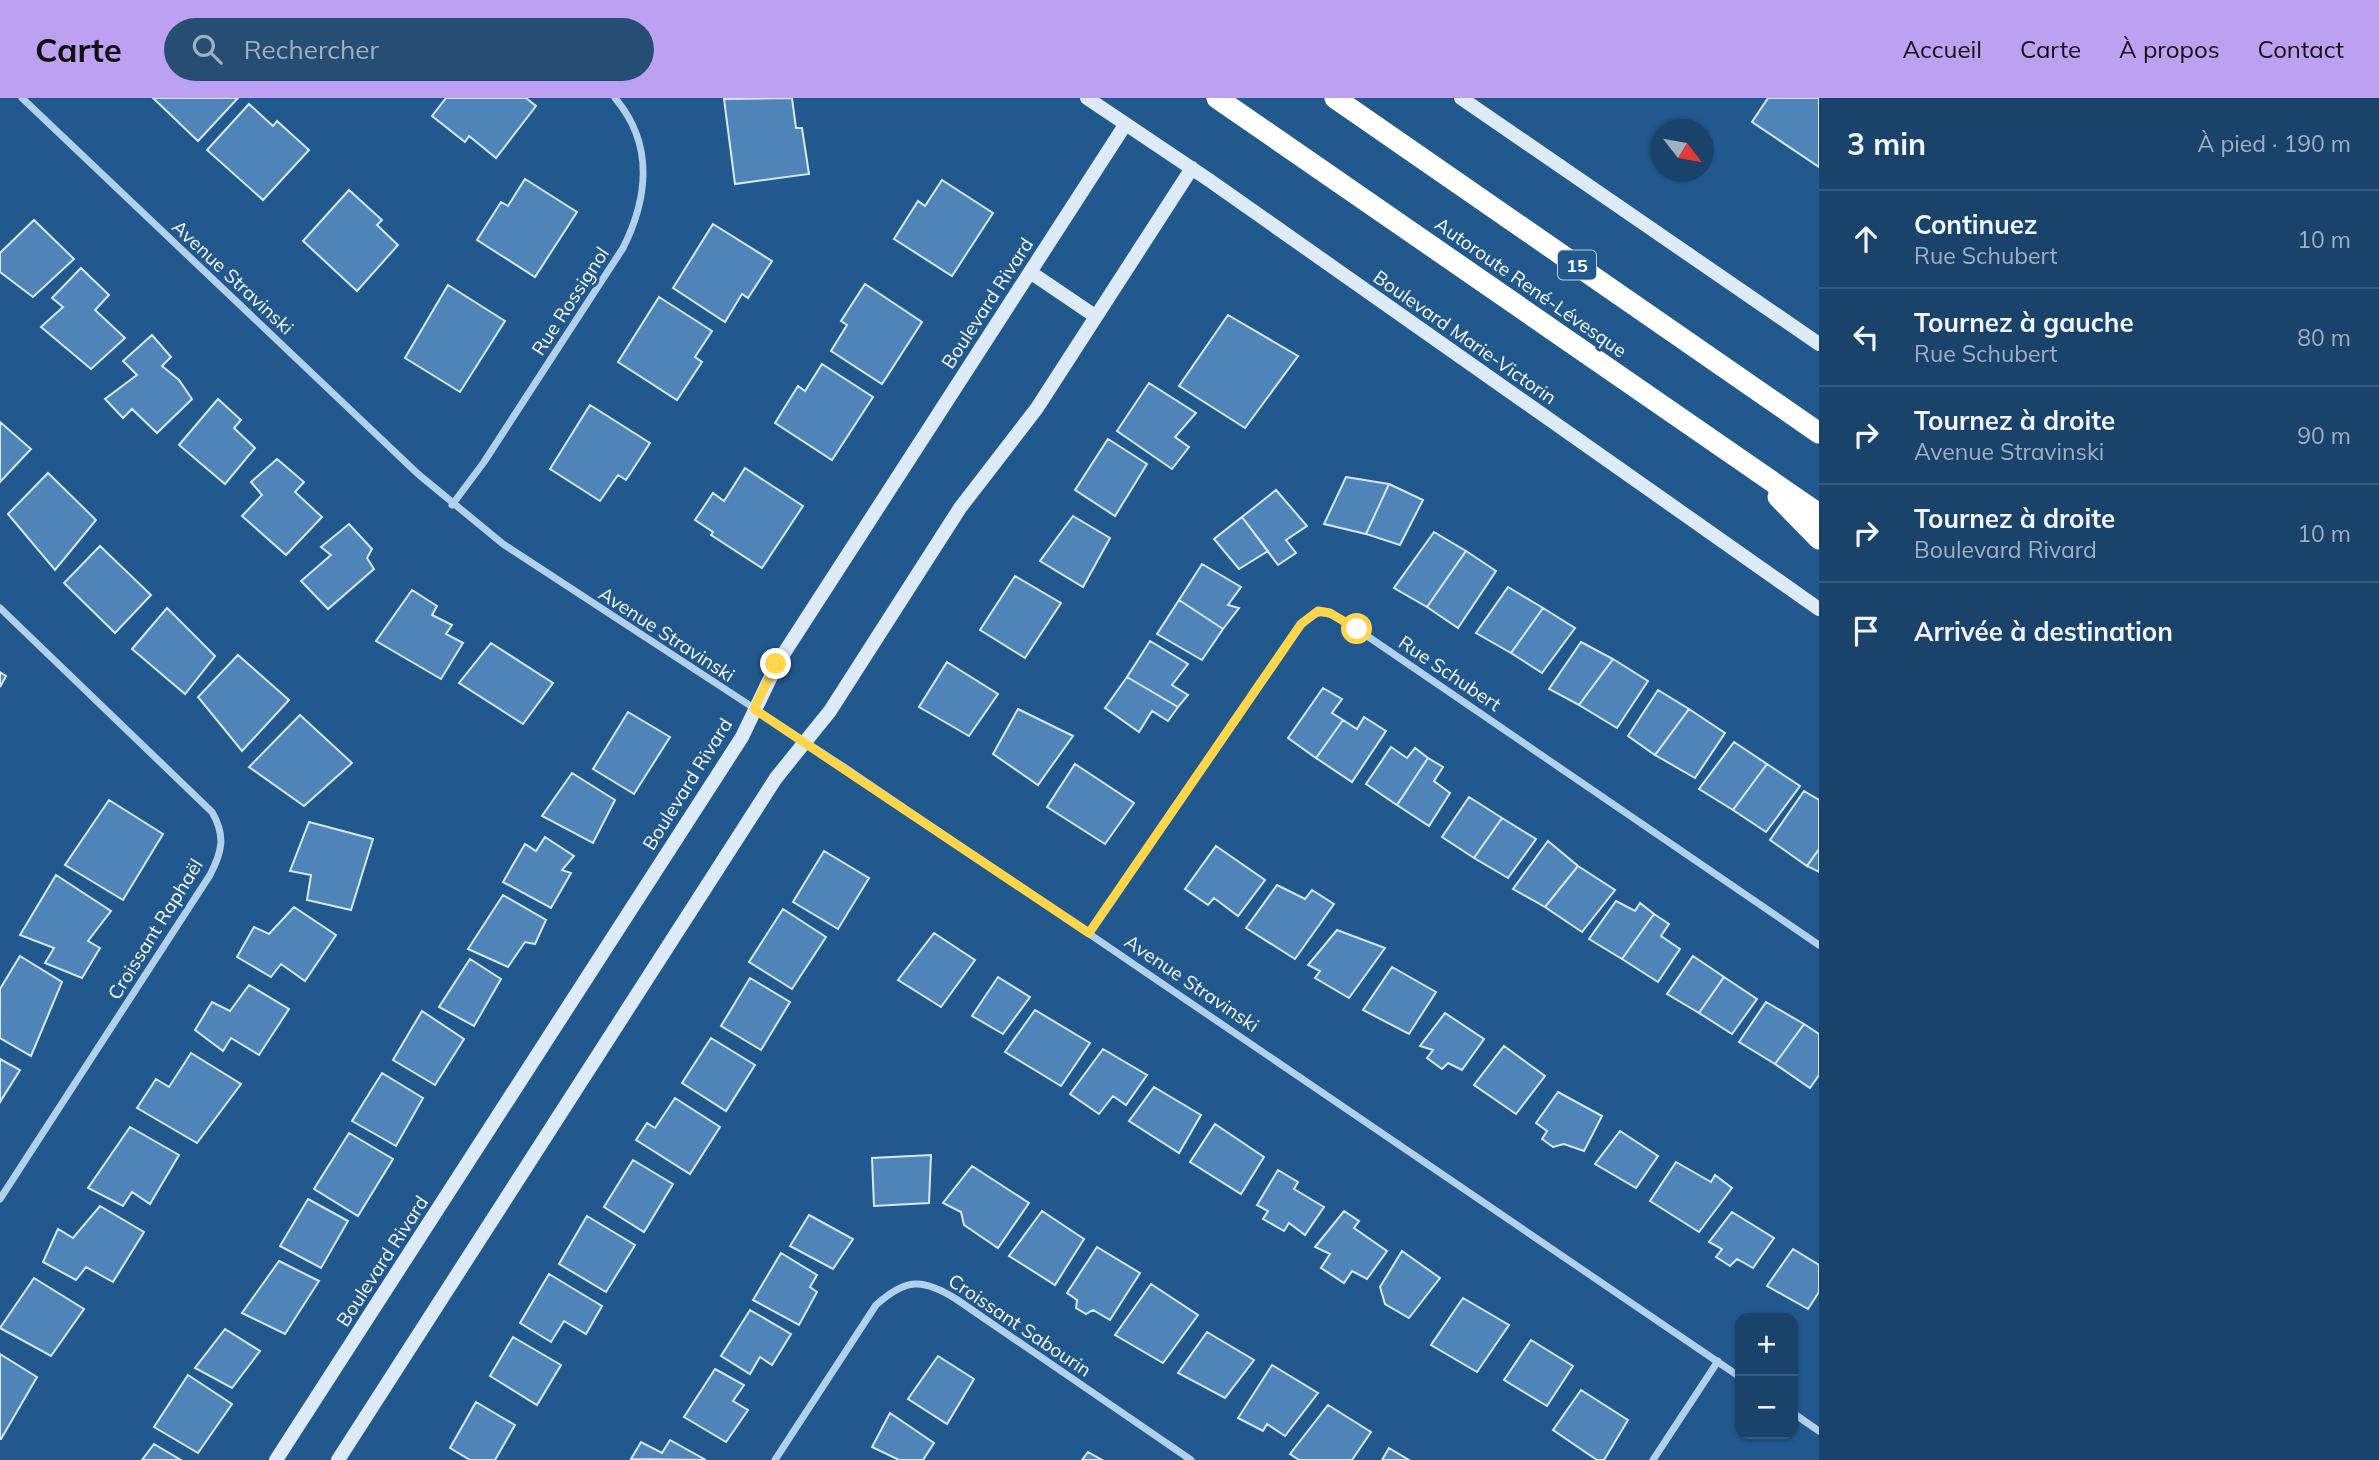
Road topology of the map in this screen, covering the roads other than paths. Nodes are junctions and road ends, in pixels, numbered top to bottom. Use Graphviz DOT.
graph roads {
  1 [pos="22,98"];
  2 [pos="615,98"];
  3 [pos="1087,98"];
  4 [pos="1217,98"];
  5 [pos="1335,98"];
  6 [pos="1461,98"];
  7 [pos="1125,125"];
  8 [pos="1192,169"];
  9 [pos="1030,272"];
  10 [pos="1095,316"];
  11 [pos="1819,344"];
  12 [pos="1819,433"];
  13 [pos="1744,462"];
  14 [pos="452,505"];
  15 [pos="1819,514"];
  16 [pos="1819,539"];
  17 [pos="0,608"];
  18 [pos="1819,609"];
  19 [pos="754,709"];
  20 [pos="804,741"];
  21 [pos="1089,933"];
  22 [pos="1819,945"];
  23 [pos="0,1199"];
  24 [pos="1717,1361"];
  25 [pos="1739,1376"];
  26 [pos="1798,1416"];
  27 [pos="1819,1431"];
  28 [pos="276,1460"];
  29 [pos="338,1460"];
  30 [pos="775,1460"];
  31 [pos="1191,1460"];
  32 [pos="1653,1460"];
  1 -- 14 [label="street, Avenue Stravinski"];
  2 -- 14 [label="street, Rue Rossignol"];
  3 -- 7 [label="street, Boulevard Marie-Victorin"];
  4 -- 13 [label="highway, Autoroute René-Lévesque"];
  5 -- 12 [label="highway, 15"];
  6 -- 11 [label="street"];
  7 -- 8 [label="street, Boulevard Marie-Victorin"];
  7 -- 9 [label="street, Boulevard Rivard"];
  8 -- 10 [label="street"];
  8 -- 18 [label="street, Boulevard Marie-Victorin"];
  9 -- 10 [label="street"];
  9 -- 19 [label="street, Boulevard Rivard"];
  10 -- 20 [label="street"];
  13 -- 15 [label="highway, Autoroute René-Lévesque"];
  13 -- 16 [label="highway"];
  14 -- 19 [label="street, Avenue Stravinski"];
  17 -- 23 [label="street, Croissant Raphaël"];
  19 -- 20 [label="street, Avenue Stravinski"];
  19 -- 28 [label="street, Boulevard Rivard"];
  20 -- 21 [label="street, Avenue Stravinski"];
  20 -- 29 [label="street"];
  21 -- 22 [label="street, Rue Schubert"];
  21 -- 24 [label="street, Avenue Stravinski"];
  24 -- 25 [label="street, Avenue Stravinski"];
  24 -- 32 [label="street"];
  26 -- 27 [label="street"];
  30 -- 31 [label="street, Croissant Sabourin"];
}
